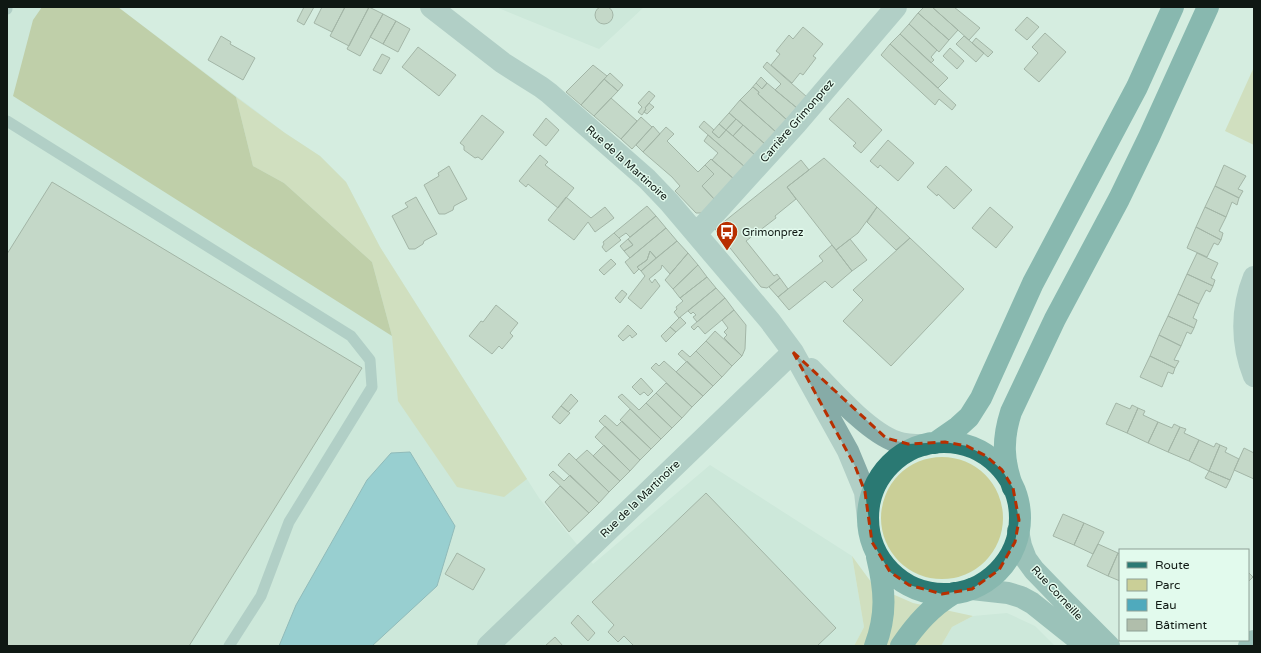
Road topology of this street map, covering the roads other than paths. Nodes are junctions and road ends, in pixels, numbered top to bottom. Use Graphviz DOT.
graph roads {
  1 [pos="896,7"];
  2 [pos="1173,7"];
  3 [pos="1208,7"];
  4 [pos="433,8"];
  5 [pos="7,120"];
  6 [pos="697,233"];
  7 [pos="1254,277"];
  8 [pos="793,352"];
  9 [pos="1254,376"];
  10 [pos="930,444"];
  11 [pos="1013,488"];
  12 [pos="868,518"];
  13 [pos="1018,531"];
  14 [pos="876,552"];
  15 [pos="963,591"];
  16 [pos="1254,641"];
  17 [pos="229,646"];
  18 [pos="488,646"];
  19 [pos="875,646"];
  20 [pos="901,646"];
  21 [pos="1086,646"];
  22 [pos="1108,646"];
  23 [pos="1249,646"];
  1 -- 6 [label="street, Carrière Grimonprez"];
  2 -- 10 [label="main road"];
  3 -- 11 [label="main road"];
  4 -- 6 [label="street, Rue de la Martinoire"];
  5 -- 17 [label="lane"];
  6 -- 8 [label="street, Rue de la Martinoire"];
  7 -- 9 [label="street"];
  8 -- 10 [label="street, Rue de la Martinoire"];
  8 -- 12 [label="street, Rue de la Martinoire"];
  8 -- 18 [label="street, Rue de la Martinoire"];
  10 -- 11 [label="main road"];
  10 -- 12 [label="main road"];
  11 -- 13 [label="main road"];
  12 -- 14 [label="main road"];
  13 -- 15 [label="main road"];
  13 -- 22 [label="street, Rue Corneille"];
  14 -- 15 [label="main road"];
  14 -- 19 [label="main road"];
  15 -- 20 [label="main road"];
  15 -- 21 [label="street, Rue Corneille"];
  16 -- 23 [label="street"];
}
